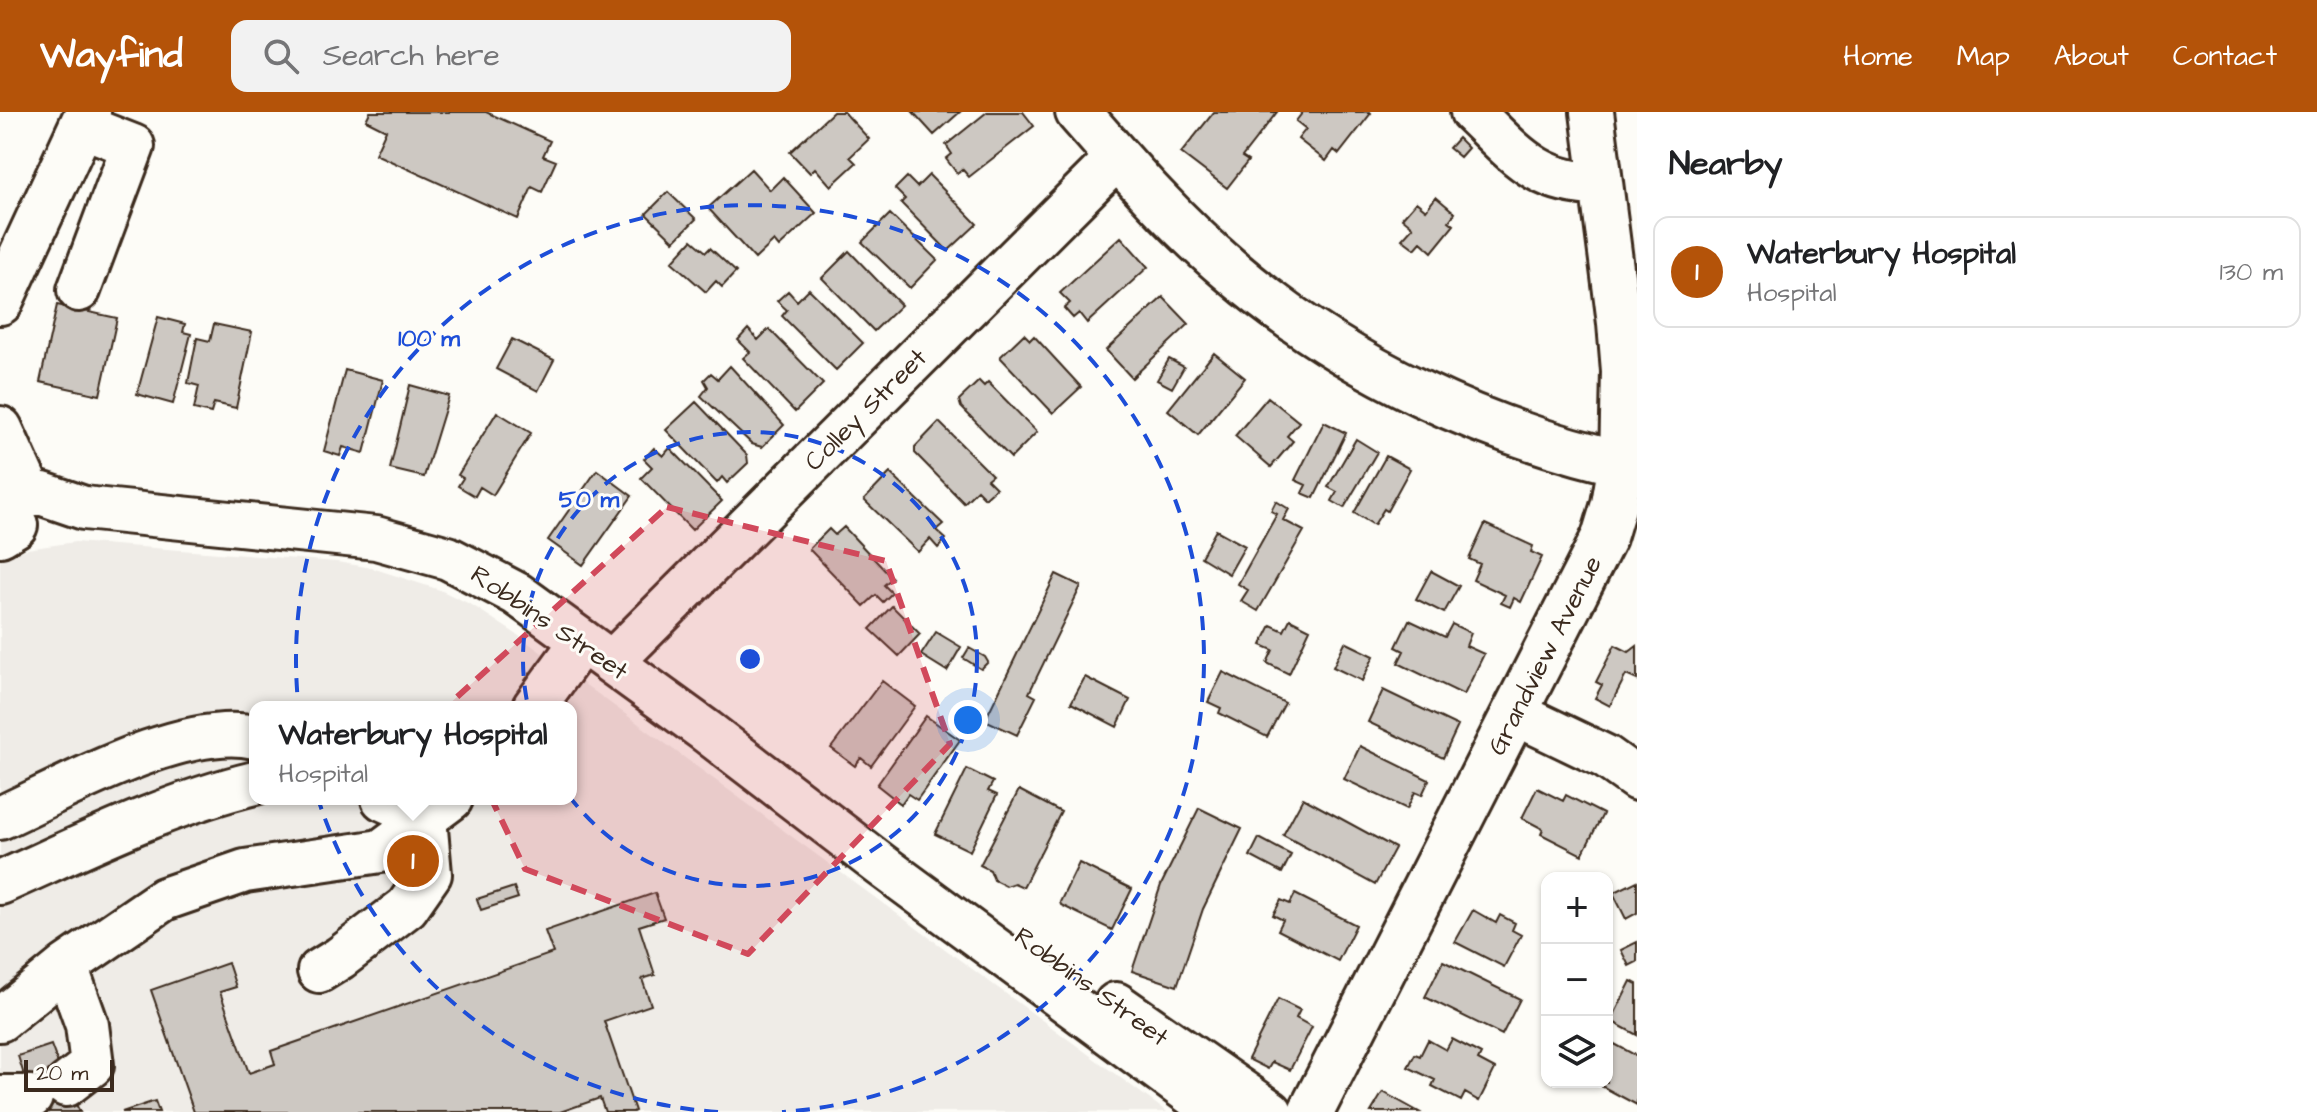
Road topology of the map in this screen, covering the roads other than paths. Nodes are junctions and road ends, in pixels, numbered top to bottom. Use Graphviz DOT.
graph roads {
  1 [pos="1078,112"];
  2 [pos="1472,112"];
  3 [pos="1592,112"];
  4 [pos="85,119"];
  5 [pos="1118,157"];
  6 [pos="1600,184"];
  7 [pos="79,290"];
  8 [pos="0,302"];
  9 [pos="0,429"];
  10 [pos="1629,465"];
  11 [pos="9,515"];
  12 [pos="597,651"];
  13 [pos="541,701"];
  14 [pos="1514,713"];
  15 [pos="249,736"];
  16 [pos="1637,779"];
  17 [pos="249,784"];
  18 [pos="791,796"];
  19 [pos="438,808"];
  20 [pos="0,818"];
  21 [pos="0,883"];
  22 [pos="66,966"];
  23 [pos="319,971"];
  24 [pos="0,1020"];
  25 [pos="33,1093"];
  26 [pos="1216,1112"];
  27 [pos="1271,1112"];
  28 [pos="1311,1112"];
  1 -- 5 [label="main road"];
  2 -- 6 [label="street"];
  3 -- 6 [label="street, Grandview Avenue"];
  4 -- 7 [label="street"];
  4 -- 8 [label="main road"];
  5 -- 10 [label="main road"];
  5 -- 12 [label="street, Colley Street"];
  6 -- 10 [label="street, Grandview Avenue"];
  9 -- 11 [label="main road"];
  10 -- 14 [label="main road, Grandview Avenue"];
  11 -- 12 [label="street, Robbins Street"];
  12 -- 13 [label="street, Colley Street"];
  12 -- 18 [label="street, Robbins Street"];
  14 -- 16 [label="street"];
  14 -- 28 [label="main road, Grandview Avenue"];
  15 -- 20 [label="street"];
  17 -- 21 [label="street"];
  18 -- 26 [label="street, Robbins Street"];
  18 -- 27 [label="street, Robbins Street"];
  19 -- 22 [label="street"];
  19 -- 23 [label="street"];
  22 -- 24 [label="street"];
  22 -- 25 [label="street"];
}
